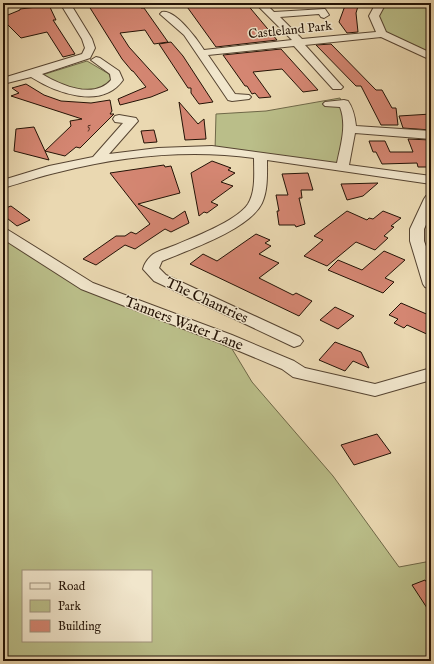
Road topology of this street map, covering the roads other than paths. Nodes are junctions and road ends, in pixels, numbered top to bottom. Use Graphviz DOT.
graph roads {
  1 [pos="66,3"];
  2 [pos="260,3"];
  3 [pos="381,3"];
  4 [pos="163,11"];
  5 [pos="273,15"];
  6 [pos="324,15"];
  7 [pos="382,34"];
  8 [pos="297,43"];
  9 [pos="202,53"];
  10 [pos="431,57"];
  11 [pos="97,64"];
  12 [pos="8,69"];
  13 [pos="30,74"];
  14 [pos="3,81"];
  15 [pos="336,87"];
  16 [pos="244,97"];
  17 [pos="329,104"];
  18 [pos="119,119"];
  19 [pos="350,129"];
  20 [pos="431,135"];
  21 [pos="260,156"];
  22 [pos="98,158"];
  23 [pos="342,167"];
  24 [pos="431,180"];
  25 [pos="3,184"];
  26 [pos="431,199"];
  27 [pos="3,233"];
  28 [pos="431,284"];
  29 [pos="294,341"];
  30 [pos="431,374"];
  1 -- 13 [label="street"];
  2 -- 5 [label="street"];
  3 -- 7 [label="street"];
  4 -- 9 [label="street"];
  5 -- 6 [label="street"];
  5 -- 8 [label="street"];
  7 -- 8 [label="street, Castleland Park"];
  7 -- 10 [label="street"];
  8 -- 9 [label="street, Castleland Park"];
  8 -- 15 [label="street"];
  9 -- 16 [label="street"];
  11 -- 13 [label="street"];
  12 -- 13 [label="street"];
  13 -- 14 [label="street"];
  17 -- 19 [label="street"];
  18 -- 22 [label="street"];
  19 -- 20 [label="street"];
  19 -- 23 [label="street"];
  21 -- 22 [label="street"];
  21 -- 23 [label="street"];
  21 -- 29 [label="street, The Chantries"];
  22 -- 25 [label="street"];
  23 -- 24 [label="street"];
  26 -- 28 [label="street"];
  27 -- 30 [label="street, Tanners Water Lane"];
}
